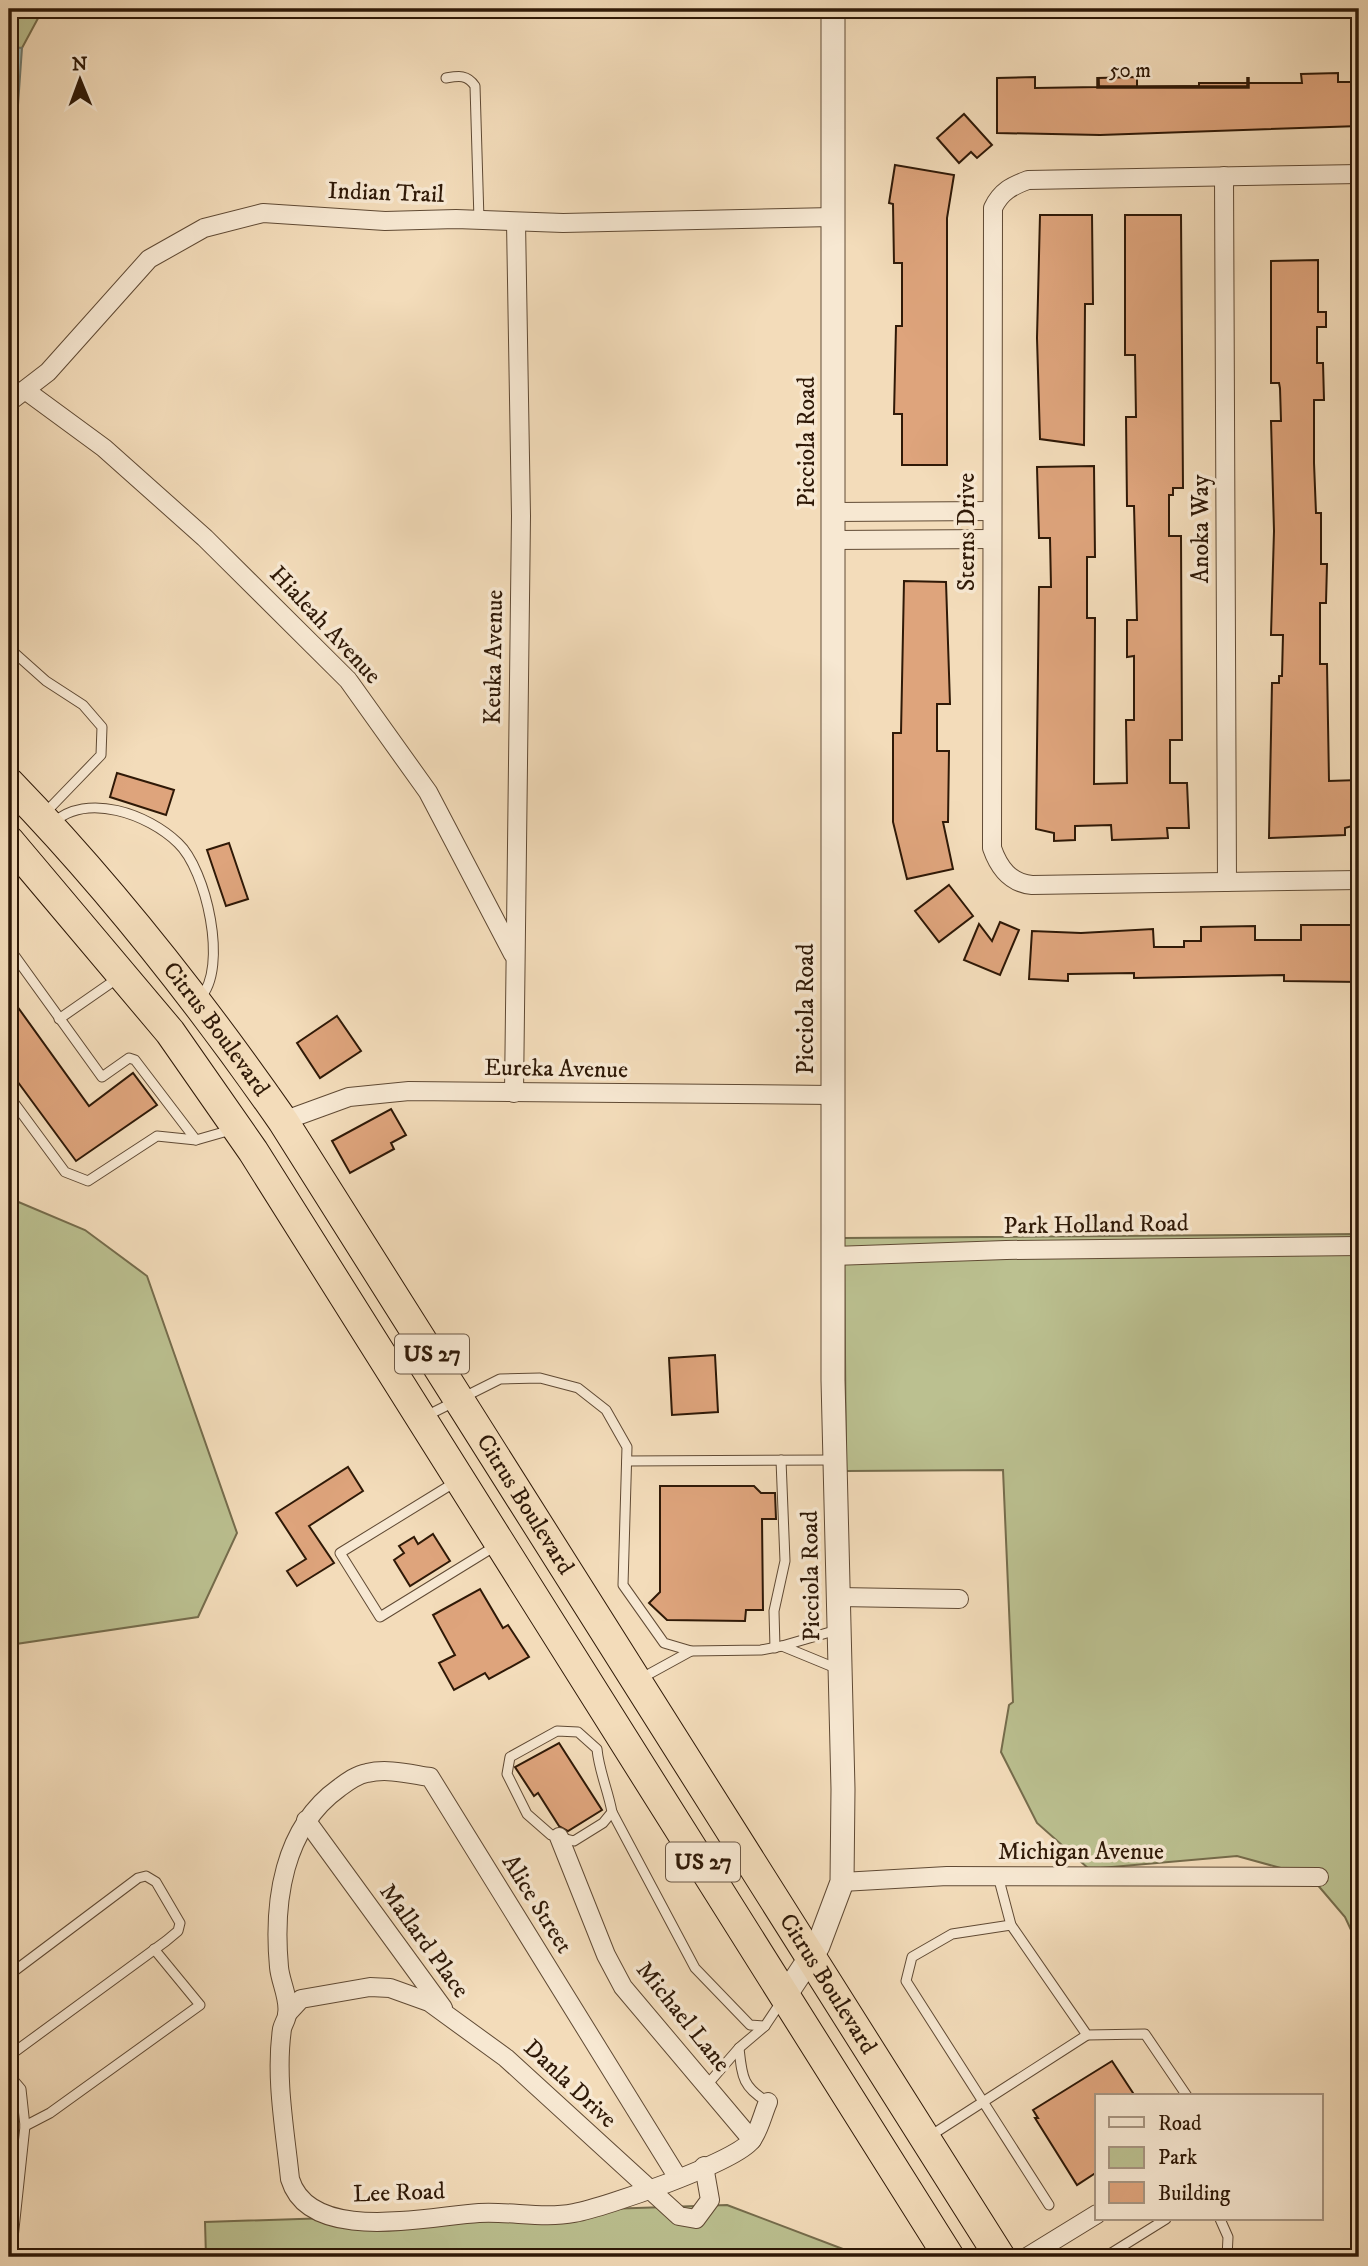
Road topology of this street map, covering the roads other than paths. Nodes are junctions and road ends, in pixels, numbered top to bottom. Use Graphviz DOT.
graph roads {
  1 [pos="833,9"];
  2 [pos="446,78"];
  3 [pos="1359,174"];
  4 [pos="1224,176"];
  5 [pos="833,217"];
  6 [pos="479,220"];
  7 [pos="516,222"];
  8 [pos="25,390"];
  9 [pos="9,402"];
  10 [pos="992,511"];
  11 [pos="833,512"];
  12 [pos="992,539"];
  13 [pos="833,540"];
  14 [pos="9,648"];
  15 [pos="9,783"];
  16 [pos="46,821"];
  17 [pos="12,850"];
  18 [pos="1359,880"];
  19 [pos="1227,882"];
  20 [pos="92,937"];
  21 [pos="9,948"];
  22 [pos="514,957"];
  23 [pos="124,975"];
  24 [pos="197,1001"];
  25 [pos="59,1019"];
  26 [pos="514,1093"];
  27 [pos="833,1095"];
  28 [pos="9,1096"];
  29 [pos="283,1121"];
  30 [pos="236,1128"];
  31 [pos="196,1140"];
  32 [pos="1359,1246"];
  33 [pos="833,1256"];
  34 [pos="414,1326"];
  35 [pos="460,1399"];
  36 [pos="424,1417"];
  37 [pos="781,1460"];
  38 [pos="835,1460"];
  39 [pos="627,1461"];
  40 [pos="451,1485"];
  41 [pos="491,1549"];
  42 [pos="838,1597"];
  43 [pos="960,1599"];
  44 [pos="839,1630"];
  45 [pos="778,1647"];
  46 [pos="691,1651"];
  47 [pos="840,1670"];
  48 [pos="638,1681"];
  49 [pos="608,1739"];
  50 [pos="612,1812"];
  51 [pos="306,1820"];
  52 [pos="559,1837"];
  53 [pos="998,1876"];
  54 [pos="1319,1877"];
  55 [pos="842,1882"];
  56 [pos="1011,1925"];
  57 [pos="154,1950"];
  58 [pos="810,1958"];
  59 [pos="9,1975"];
  60 [pos="786,1994"];
  61 [pos="288,2013"];
  62 [pos="451,2019"];
  63 [pos="765,2026"];
  64 [pos="1087,2035"];
  65 [pos="739,2048"];
  66 [pos="9,2056"];
  67 [pos="9,2075"];
  68 [pos="706,2085"];
  69 [pos="1186,2094"];
  70 [pos="984,2099"];
  71 [pos="768,2102"];
  72 [pos="25,2126"];
  73 [pos="924,2139"];
  74 [pos="752,2140"];
  75 [pos="704,2166"];
  76 [pos="678,2178"];
  77 [pos="652,2189"];
  78 [pos="1049,2205"];
  79 [pos="1095,2215"];
  80 [pos="1164,2220"];
  81 [pos="1220,2220"];
  82 [pos="1228,2256"];
  83 [pos="11,2257"];
  84 [pos="949,2257"];
  85 [pos="1000,2257"];
  86 [pos="1027,2257"];
  87 [pos="1105,2257"];
  1 -- 5 [label="street, Picciola Road"];
  2 -- 6 [label="lane"];
  3 -- 4 [label="street, Sterns Drive"];
  4 -- 10 [label="street, Sterns Drive"];
  4 -- 19 [label="street, Anoka Way"];
  5 -- 7 [label="street, Indian Trail"];
  5 -- 11 [label="street, Picciola Road"];
  6 -- 7 [label="street, Indian Trail"];
  6 -- 8 [label="street, Indian Trail"];
  7 -- 22 [label="street, Keuka Avenue"];
  8 -- 9 [label="street, Indian Trail"];
  8 -- 22 [label="street, Hialeah Avenue"];
  10 -- 11 [label="street"];
  10 -- 12 [label="street, Sterns Drive"];
  11 -- 13 [label="street, Picciola Road"];
  12 -- 13 [label="street"];
  12 -- 19 [label="street, Sterns Drive"];
  13 -- 27 [label="street, Picciola Road"];
  14 -- 16 [label="lane"];
  15 -- 16 [label="highway, Citrus Boulevard / US 27"];
  16 -- 24 [label="highway, Citrus Boulevard / US 27"];
  16 -- 24 [label="lane"];
  17 -- 20 [label="highway, Citrus Boulevard / US 27"];
  18 -- 19 [label="street, Sterns Drive"];
  20 -- 23 [label="highway, Citrus Boulevard / US 27"];
  20 -- 29 [label="highway"];
  21 -- 25 [label="lane"];
  22 -- 26 [label="street, Keuka Avenue"];
  23 -- 25 [label="lane"];
  23 -- 30 [label="highway, Citrus Boulevard / US 27"];
  24 -- 29 [label="highway, Citrus Boulevard / US 27"];
  25 -- 31 [label="lane"];
  26 -- 27 [label="street, Eureka Avenue"];
  26 -- 29 [label="street, Eureka Avenue"];
  27 -- 33 [label="street, Picciola Road"];
  28 -- 31 [label="lane"];
  29 -- 34 [label="highway, Citrus Boulevard / US 27"];
  30 -- 31 [label="lane"];
  30 -- 34 [label="highway"];
  30 -- 36 [label="highway, Citrus Boulevard / US 27"];
  32 -- 33 [label="street, Park Holland Road"];
  33 -- 38 [label="street, Picciola Road"];
  34 -- 35 [label="highway, Citrus Boulevard / US 27"];
  35 -- 36 [label="lane"];
  35 -- 39 [label="lane"];
  35 -- 48 [label="highway, Citrus Boulevard / US 27"];
  36 -- 40 [label="highway, Citrus Boulevard / US 27"];
  37 -- 38 [label="lane"];
  37 -- 39 [label="lane"];
  37 -- 45 [label="lane"];
  38 -- 42 [label="street, Picciola Road"];
  39 -- 46 [label="lane"];
  40 -- 41 [label="highway, Citrus Boulevard / US 27"];
  40 -- 41 [label="lane"];
  41 -- 49 [label="highway, Citrus Boulevard / US 27"];
  42 -- 43 [label="street"];
  42 -- 44 [label="street, Picciola Road"];
  44 -- 45 [label="lane"];
  44 -- 47 [label="street, Picciola Road"];
  45 -- 46 [label="lane"];
  45 -- 47 [label="lane"];
  46 -- 48 [label="lane"];
  47 -- 55 [label="street, Picciola Road"];
  48 -- 58 [label="highway, Citrus Boulevard / US 27"];
  49 -- 50 [label="lane"];
  49 -- 52 [label="lane"];
  49 -- 60 [label="highway, Citrus Boulevard / US 27"];
  50 -- 52 [label="lane"];
  50 -- 63 [label="lane, Michael Lane"];
  51 -- 61 [label="street, Lee Road"];
  51 -- 62 [label="street, Mallard Place"];
  51 -- 76 [label="street, Alice Street"];
  52 -- 68 [label="street, Michael Lane"];
  53 -- 54 [label="street, Michigan Avenue"];
  53 -- 55 [label="street, Michigan Avenue"];
  53 -- 56 [label="lane"];
  55 -- 58 [label="street, Picciola Road"];
  56 -- 64 [label="lane"];
  56 -- 70 [label="lane"];
  57 -- 59 [label="lane"];
  57 -- 66 [label="lane"];
  57 -- 72 [label="lane"];
  58 -- 60 [label="street, Picciola Road"];
  58 -- 73 [label="highway, Citrus Boulevard / US 27"];
  60 -- 63 [label="lane"];
  60 -- 84 [label="highway, Citrus Boulevard / US 27"];
  61 -- 62 [label="street, Mallard Place"];
  61 -- 77 [label="street, Lee Road"];
  62 -- 77 [label="street, Danla Drive"];
  63 -- 65 [label="lane"];
  64 -- 69 [label="lane"];
  64 -- 70 [label="lane"];
  65 -- 68 [label="lane"];
  65 -- 71 [label="lane"];
  67 -- 72 [label="lane"];
  68 -- 74 [label="street, Michael Lane"];
  70 -- 73 [label="lane"];
  70 -- 78 [label="lane"];
  71 -- 74 [label="street"];
  72 -- 83 [label="lane"];
  73 -- 85 [label="highway, Citrus Boulevard / US 27"];
  74 -- 75 [label="street, Lee Road"];
  75 -- 76 [label="street, Lee Road"];
  75 -- 77 [label="street, Danla Drive"];
  76 -- 77 [label="street, Lee Road"];
  79 -- 86 [label="street"];
  80 -- 87 [label="lane"];
  81 -- 82 [label="lane"];
}
